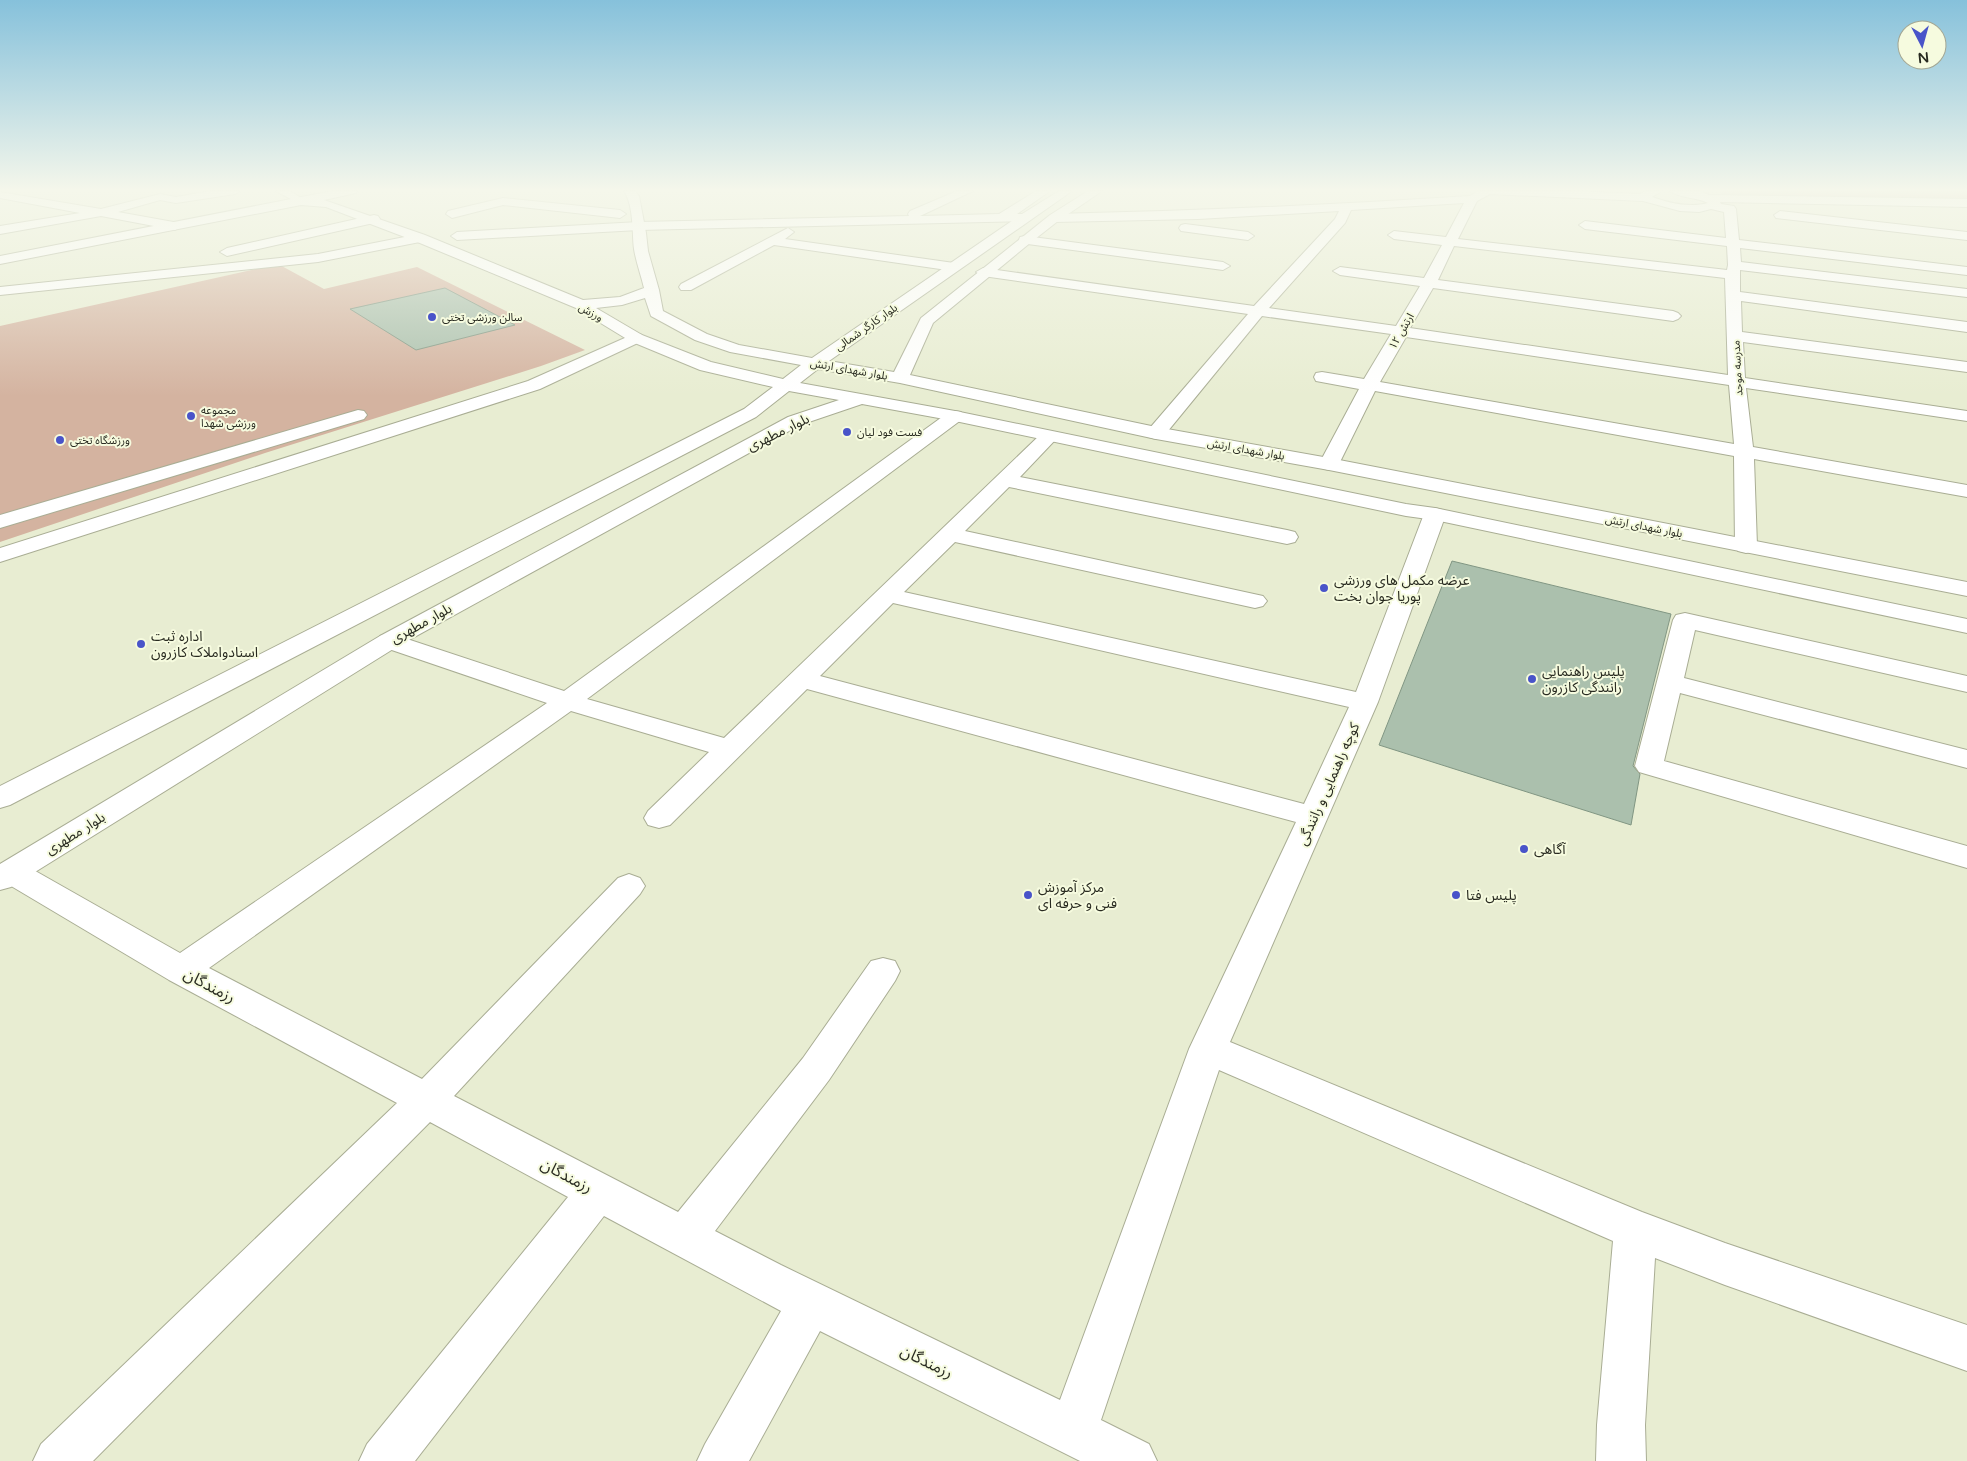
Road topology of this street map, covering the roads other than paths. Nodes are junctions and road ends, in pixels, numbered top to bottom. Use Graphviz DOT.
graph roads {
  1 [pos="307,259"];
  2 [pos="471,259"];
  3 [pos="643,259"];
  4 [pos="740,259"];
  5 [pos="897,259"];
  6 [pos="965,259"];
  7 [pos="1000,259"];
  8 [pos="1171,259"];
  9 [pos="1305,259"];
  10 [pos="1441,259"];
  11 [pos="1628,259"];
  12 [pos="1733,259"];
  13 [pos="1871,259"];
  14 [pos="1223,266"];
  15 [pos="954,267"];
  16 [pos="1734,270"];
  17 [pos="1340,271"];
  18 [pos="1967,271"];
  19 [pos="983,272"];
  20 [pos="1430,283"];
  21 [pos="686,287"];
  22 [pos="652,290"];
  23 [pos="0,291"];
  24 [pos="1967,293"];
  25 [pos="1734,296"];
  26 [pos="581,305"];
  27 [pos="1258,311"];
  28 [pos="656,313"];
  29 [pos="1673,316"];
  30 [pos="608,321"];
  31 [pos="1967,327"];
  32 [pos="1400,331"];
  33 [pos="1735,336"];
  34 [pos="636,338"];
  35 [pos="815,363"];
  36 [pos="1967,367"];
  37 [pos="1322,376"];
  38 [pos="900,378"];
  39 [pos="1737,381"];
  40 [pos="1370,384"];
  41 [pos="785,385"];
  42 [pos="860,400"];
  43 [pos="358,414"];
  44 [pos="955,416"];
  45 [pos="1967,416"];
  46 [pos="1156,433"];
  47 [pos="1049,437"];
  48 [pos="1744,450"];
  49 [pos="1329,464"];
  50 [pos="1005,480"];
  51 [pos="1967,491"];
  52 [pos="1435,514"];
  53 [pos="0,522"];
  54 [pos="950,534"];
  55 [pos="1286,537"];
  56 [pos="1746,546"];
  57 [pos="0,554"];
  58 [pos="1967,588"];
  59 [pos="888,594"];
  60 [pos="1255,601"];
  61 [pos="1967,626"];
  62 [pos="389,641"];
  63 [pos="801,679"];
  64 [pos="1670,682"];
  65 [pos="1967,684"];
  66 [pos="567,701"];
  67 [pos="1364,702"];
  68 [pos="729,749"];
  69 [pos="1967,759"];
  70 [pos="0,798"];
  71 [pos="1314,817"];
  72 [pos="659,818"];
  73 [pos="1967,857"];
  74 [pos="6,876"];
  75 [pos="629,886"];
  76 [pos="181,970"];
  77 [pos="883,971"];
  78 [pos="1208,1049"];
  79 [pos="425,1101"];
  80 [pos="598,1191"];
  81 [pos="1635,1230"];
  82 [pos="684,1237"];
  83 [pos="811,1303"];
  84 [pos="1967,1348"];
  85 [pos="1072,1433"];
  86 [pos="58,1461"];
  87 [pos="384,1461"];
  88 [pos="722,1461"];
  89 [pos="1132,1461"];
  90 [pos="1620,1461"];
  1 -- 23 [label="street"];
  2 -- 26 [label="street, ورزش"];
  3 -- 22 [label="street"];
  4 -- 21 [label="street"];
  5 -- 15 [label="street"];
  6 -- 15 [label="street, بلوار کارگر شمالی"];
  7 -- 19 [label="street"];
  8 -- 14 [label="street"];
  9 -- 27 [label="street"];
  10 -- 20 [label="street, ارتش ۱۲"];
  11 -- 16 [label="street"];
  12 -- 16 [label="street, مدرسه موحد"];
  13 -- 18 [label="street"];
  15 -- 35 [label="street, بلوار کارگر شمالی"];
  16 -- 24 [label="street"];
  16 -- 25 [label="street, مدرسه موحد"];
  17 -- 20 [label="street"];
  19 -- 27 [label="street"];
  19 -- 38 [label="street"];
  20 -- 29 [label="street"];
  20 -- 32 [label="street, ارتش ۱۲"];
  22 -- 26 [label="street"];
  22 -- 28 [label="street"];
  25 -- 31 [label="street"];
  25 -- 33 [label="street, مدرسه موحد"];
  26 -- 30 [label="street, ورزش"];
  27 -- 32 [label="street"];
  27 -- 46 [label="street"];
  28 -- 30 [label="street, بلوار شهدای ارتش"];
  28 -- 35 [label="street, بلوار شهدای ارتش"];
  30 -- 34 [label="street, ورزش"];
  32 -- 39 [label="street"];
  32 -- 40 [label="street, ارتش ۱۲"];
  33 -- 36 [label="street"];
  33 -- 39 [label="street, مدرسه موحد"];
  34 -- 41 [label="street, ورزش"];
  34 -- 57 [label="street"];
  35 -- 38 [label="street, بلوار شهدای ارتش"];
  35 -- 41 [label="street, بلوار کارگر شمالی"];
  37 -- 40 [label="street"];
  38 -- 42 [label="street, بلوار مطهری"];
  38 -- 46 [label="street, بلوار شهدای ارتش"];
  39 -- 45 [label="street"];
  39 -- 48 [label="street, مدرسه موحد"];
  40 -- 48 [label="street"];
  40 -- 49 [label="street, ارتش ۱۲"];
  41 -- 42 [label="street, ورزش"];
  41 -- 70 [label="street, بلوار مطهری"];
  42 -- 44 [label="street, بلوار شهدای ارتش"];
  42 -- 62 [label="street, بلوار مطهری"];
  43 -- 53 [label="street"];
  44 -- 47 [label="street, بلوار شهدای ارتش"];
  44 -- 66 [label="street"];
  46 -- 49 [label="street, بلوار شهدای ارتش"];
  47 -- 50 [label="street"];
  47 -- 52 [label="street, بلوار شهدای ارتش"];
  48 -- 51 [label="street"];
  48 -- 56 [label="street, مدرسه موحد"];
  49 -- 56 [label="street, بلوار شهدای ارتش"];
  50 -- 54 [label="street"];
  50 -- 55 [label="street"];
  52 -- 61 [label="street, بلوار شهدای ارتش"];
  52 -- 67 [label="street, کوچه راهنمایی و رانندگی"];
  54 -- 59 [label="street"];
  54 -- 60 [label="street"];
  56 -- 58 [label="street, بلوار شهدای ارتش"];
  59 -- 63 [label="street"];
  59 -- 67 [label="street"];
  62 -- 66 [label="street"];
  62 -- 74 [label="street, بلوار مطهری"];
  63 -- 68 [label="street"];
  63 -- 71 [label="street"];
  64 -- 65 [label="street"];
  64 -- 69 [label="street"];
  64 -- 73 [label="street"];
  66 -- 68 [label="street"];
  66 -- 76 [label="street"];
  67 -- 71 [label="street, کوچه راهنمایی و رانندگی"];
  68 -- 72 [label="street"];
  71 -- 78 [label="street, کوچه راهنمایی و رانندگی"];
  74 -- 76 [label="street, رزمندگان"];
  75 -- 79 [label="street"];
  76 -- 79 [label="street, رزمندگان"];
  77 -- 82 [label="street"];
  78 -- 81 [label="street"];
  78 -- 85 [label="street, کوچه راهنمایی و رانندگی"];
  79 -- 80 [label="street, رزمندگان"];
  79 -- 86 [label="street"];
  80 -- 82 [label="street, رزمندگان"];
  80 -- 87 [label="street"];
  81 -- 84 [label="street"];
  81 -- 90 [label="street"];
  82 -- 83 [label="street, رزمندگان"];
  83 -- 85 [label="street, رزمندگان"];
  83 -- 88 [label="street"];
  85 -- 89 [label="street, رزمندگان"];
}
